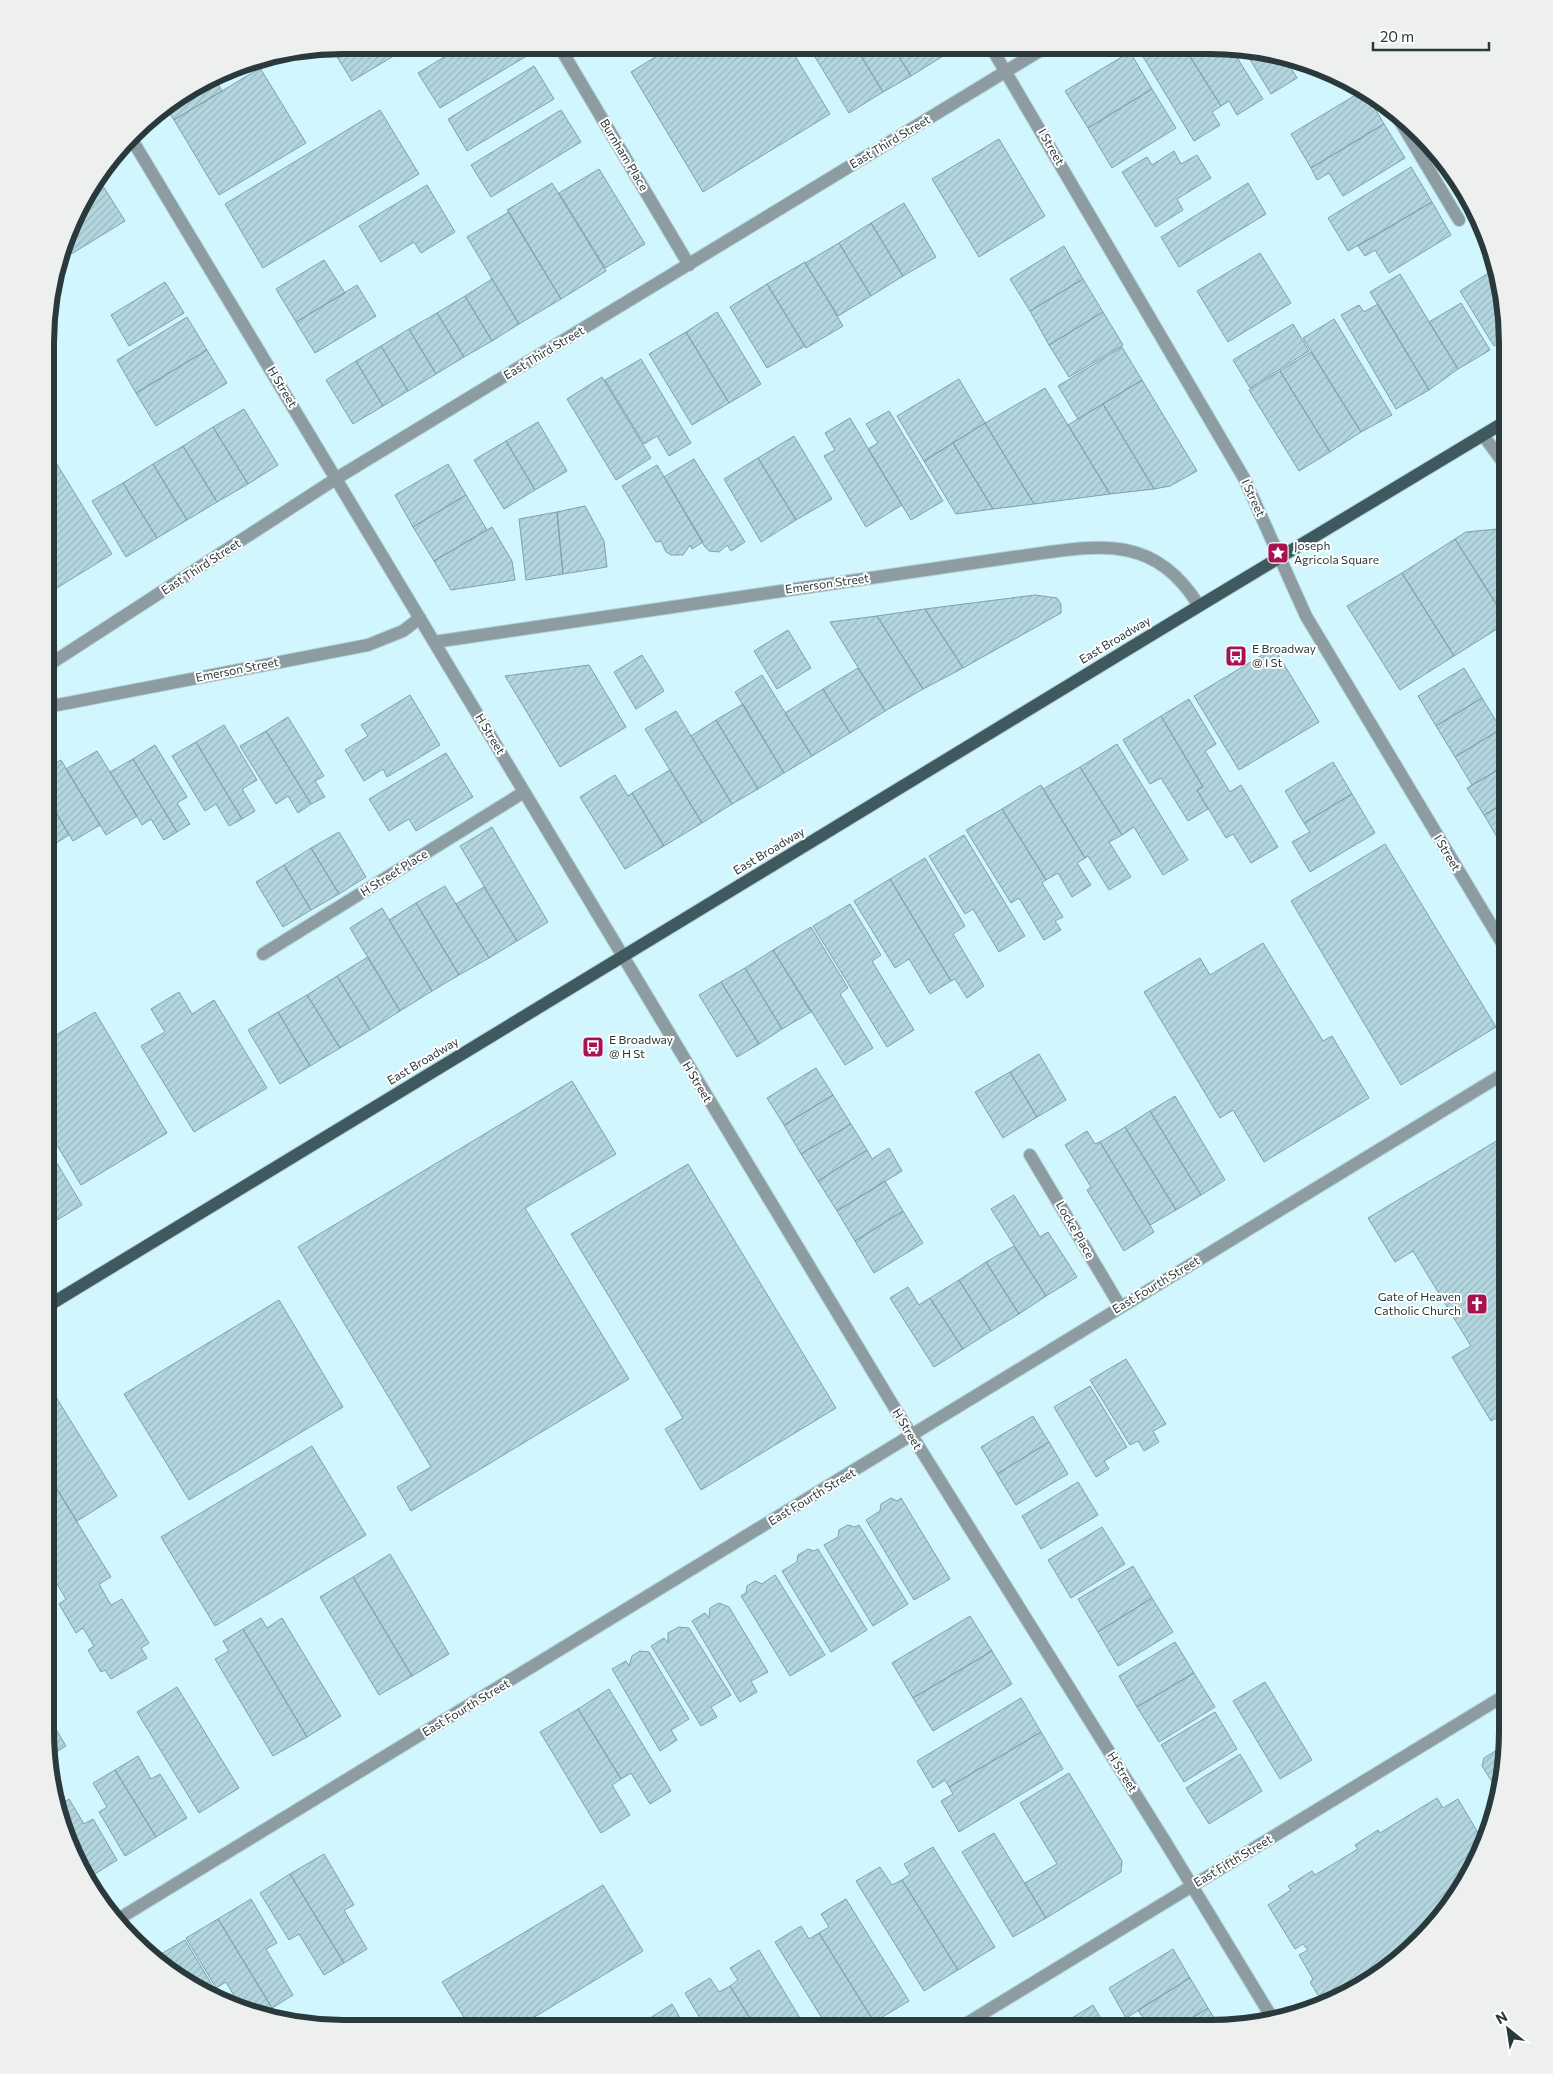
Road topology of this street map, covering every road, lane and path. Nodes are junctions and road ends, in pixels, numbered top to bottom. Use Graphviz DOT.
graph roads {
  1 [pos="564,54"];
  2 [pos="995,54"];
  3 [pos="1035,54"];
  4 [pos="1006,72"];
  5 [pos="1404,128"];
  6 [pos="134,143"];
  7 [pos="1459,220"];
  8 [pos="689,265"];
  9 [pos="1499,426"];
  10 [pos="1483,436"];
  11 [pos="1499,457"];
  12 [pos="337,478"];
  13 [pos="1280,556"];
  14 [pos="1199,606"];
  15 [pos="420,618"];
  16 [pos="434,642"];
  17 [pos="54,661"];
  18 [pos="54,706"];
  19 [pos="524,792"];
  20 [pos="1499,938"];
  21 [pos="263,954"];
  22 [pos="623,955"];
  23 [pos="1499,1077"];
  24 [pos="1030,1154"];
  25 [pos="54,1302"];
  26 [pos="1120,1306"];
  27 [pos="912,1436"];
  28 [pos="1499,1699"];
  29 [pos="1192,1886"];
  30 [pos="122,1918"];
  31 [pos="1270,2014"];
  32 [pos="972,2020"];
  1 -- 8 [label="street, Burnham Place"];
  2 -- 4 [label="street, I Street"];
  3 -- 4 [label="street, East Third Street"];
  4 -- 8 [label="street, East Third Street"];
  4 -- 13 [label="street, I Street"];
  5 -- 7 [label="street"];
  6 -- 12 [label="street, H Street"];
  8 -- 12 [label="street, East Third Street"];
  9 -- 10 [label="main road, East Broadway"];
  10 -- 11 [label="street"];
  10 -- 13 [label="main road, East Broadway"];
  12 -- 15 [label="street, H Street"];
  12 -- 17 [label="street, East Third Street"];
  13 -- 14 [label="main road, East Broadway"];
  13 -- 20 [label="street, I Street"];
  14 -- 16 [label="street, Emerson Street"];
  14 -- 22 [label="main road, East Broadway"];
  15 -- 16 [label="street, H Street"];
  15 -- 18 [label="street, Emerson Street"];
  16 -- 19 [label="street, H Street"];
  19 -- 21 [label="street, H Street Place"];
  19 -- 22 [label="street, H Street"];
  22 -- 25 [label="main road, East Broadway"];
  22 -- 27 [label="street, H Street"];
  23 -- 26 [label="street, East Fourth Street"];
  24 -- 26 [label="street, Locke Place"];
  26 -- 27 [label="street, East Fourth Street"];
  27 -- 29 [label="street, H Street"];
  27 -- 30 [label="street, East Fourth Street"];
  28 -- 29 [label="street, East Fifth Street"];
  29 -- 31 [label="street, H Street"];
  29 -- 32 [label="street, East Fifth Street"];
}
